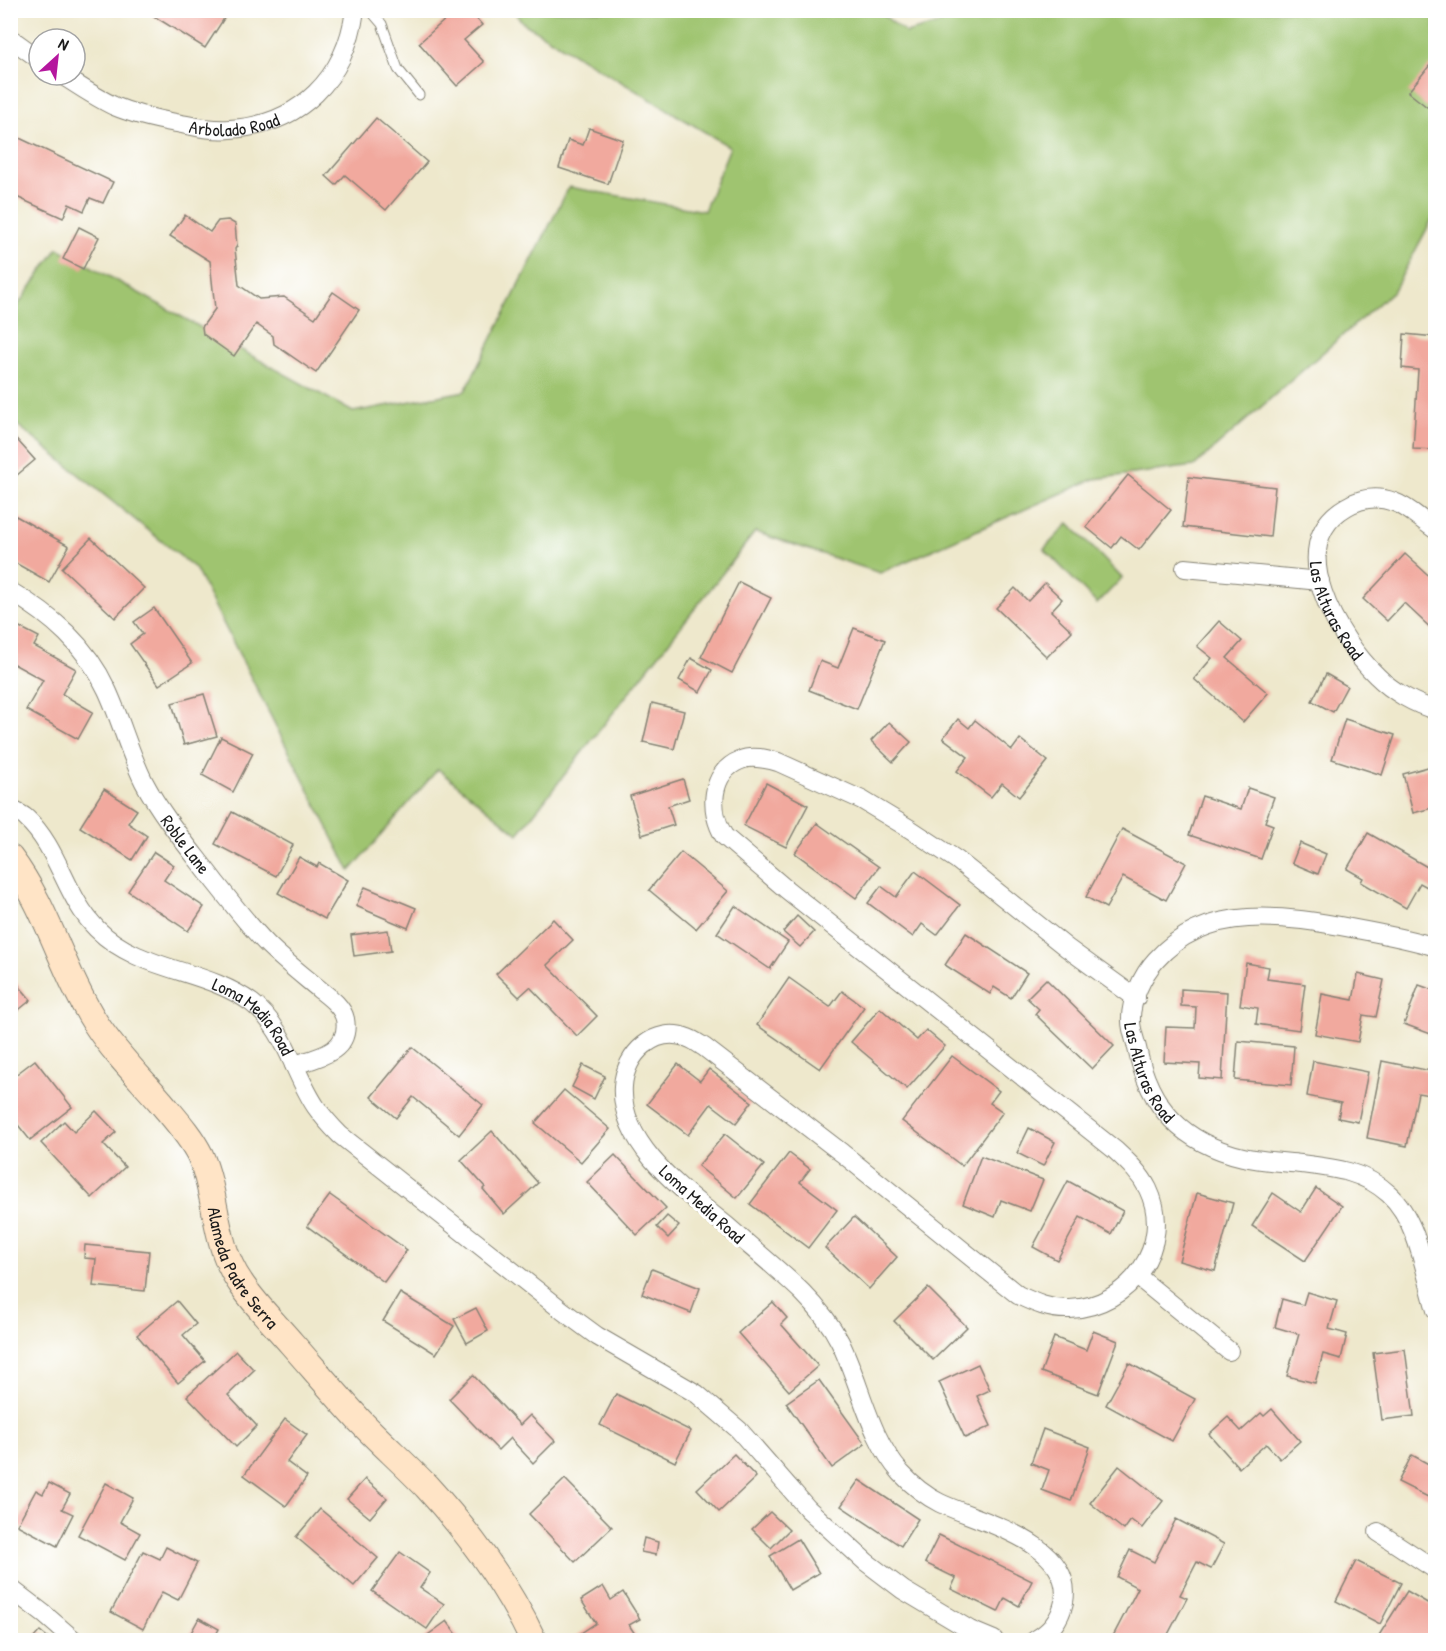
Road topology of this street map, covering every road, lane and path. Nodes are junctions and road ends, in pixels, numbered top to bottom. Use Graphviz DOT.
graph roads {
  1 [pos="355,10"];
  2 [pos="370,10"];
  3 [pos="10,38"];
  4 [pos="27,50"];
  5 [pos="81,87"];
  6 [pos="419,95"];
  7 [pos="1436,530"];
  8 [pos="1185,568"];
  9 [pos="1320,581"];
  10 [pos="10,591"];
  11 [pos="1436,710"];
  12 [pos="10,809"];
  13 [pos="10,858"];
  14 [pos="1436,947"];
  15 [pos="1136,998"];
  16 [pos="294,1065"];
  17 [pos="1137,1276"];
  18 [pos="1436,1310"];
  19 [pos="1229,1351"];
  20 [pos="1378,1532"];
  21 [pos="1436,1570"];
  22 [pos="10,1588"];
  23 [pos="74,1641"];
  24 [pos="533,1641"];
  25 [pos="994,1641"];
  26 [pos="1035,1641"];
  1 -- 5 [label="street, Arbolado Road"];
  2 -- 6 [label="lane"];
  3 -- 4 [label="street"];
  7 -- 9 [label="street, Las Alturas Road"];
  8 -- 9 [label="street"];
  9 -- 11 [label="street, Las Alturas Road"];
  10 -- 16 [label="street, Roble Lane"];
  12 -- 16 [label="street, Loma Media Road"];
  13 -- 24 [label="street, Alameda Padre Serra"];
  14 -- 15 [label="street, Las Alturas Road"];
  15 -- 17 [label="street, Loma Media Road"];
  15 -- 18 [label="street, Las Alturas Road"];
  16 -- 25 [label="street, Loma Media Road"];
  17 -- 19 [label="street"];
  17 -- 26 [label="street, Loma Media Road"];
  20 -- 21 [label="street"];
  22 -- 23 [label="street"];
}
